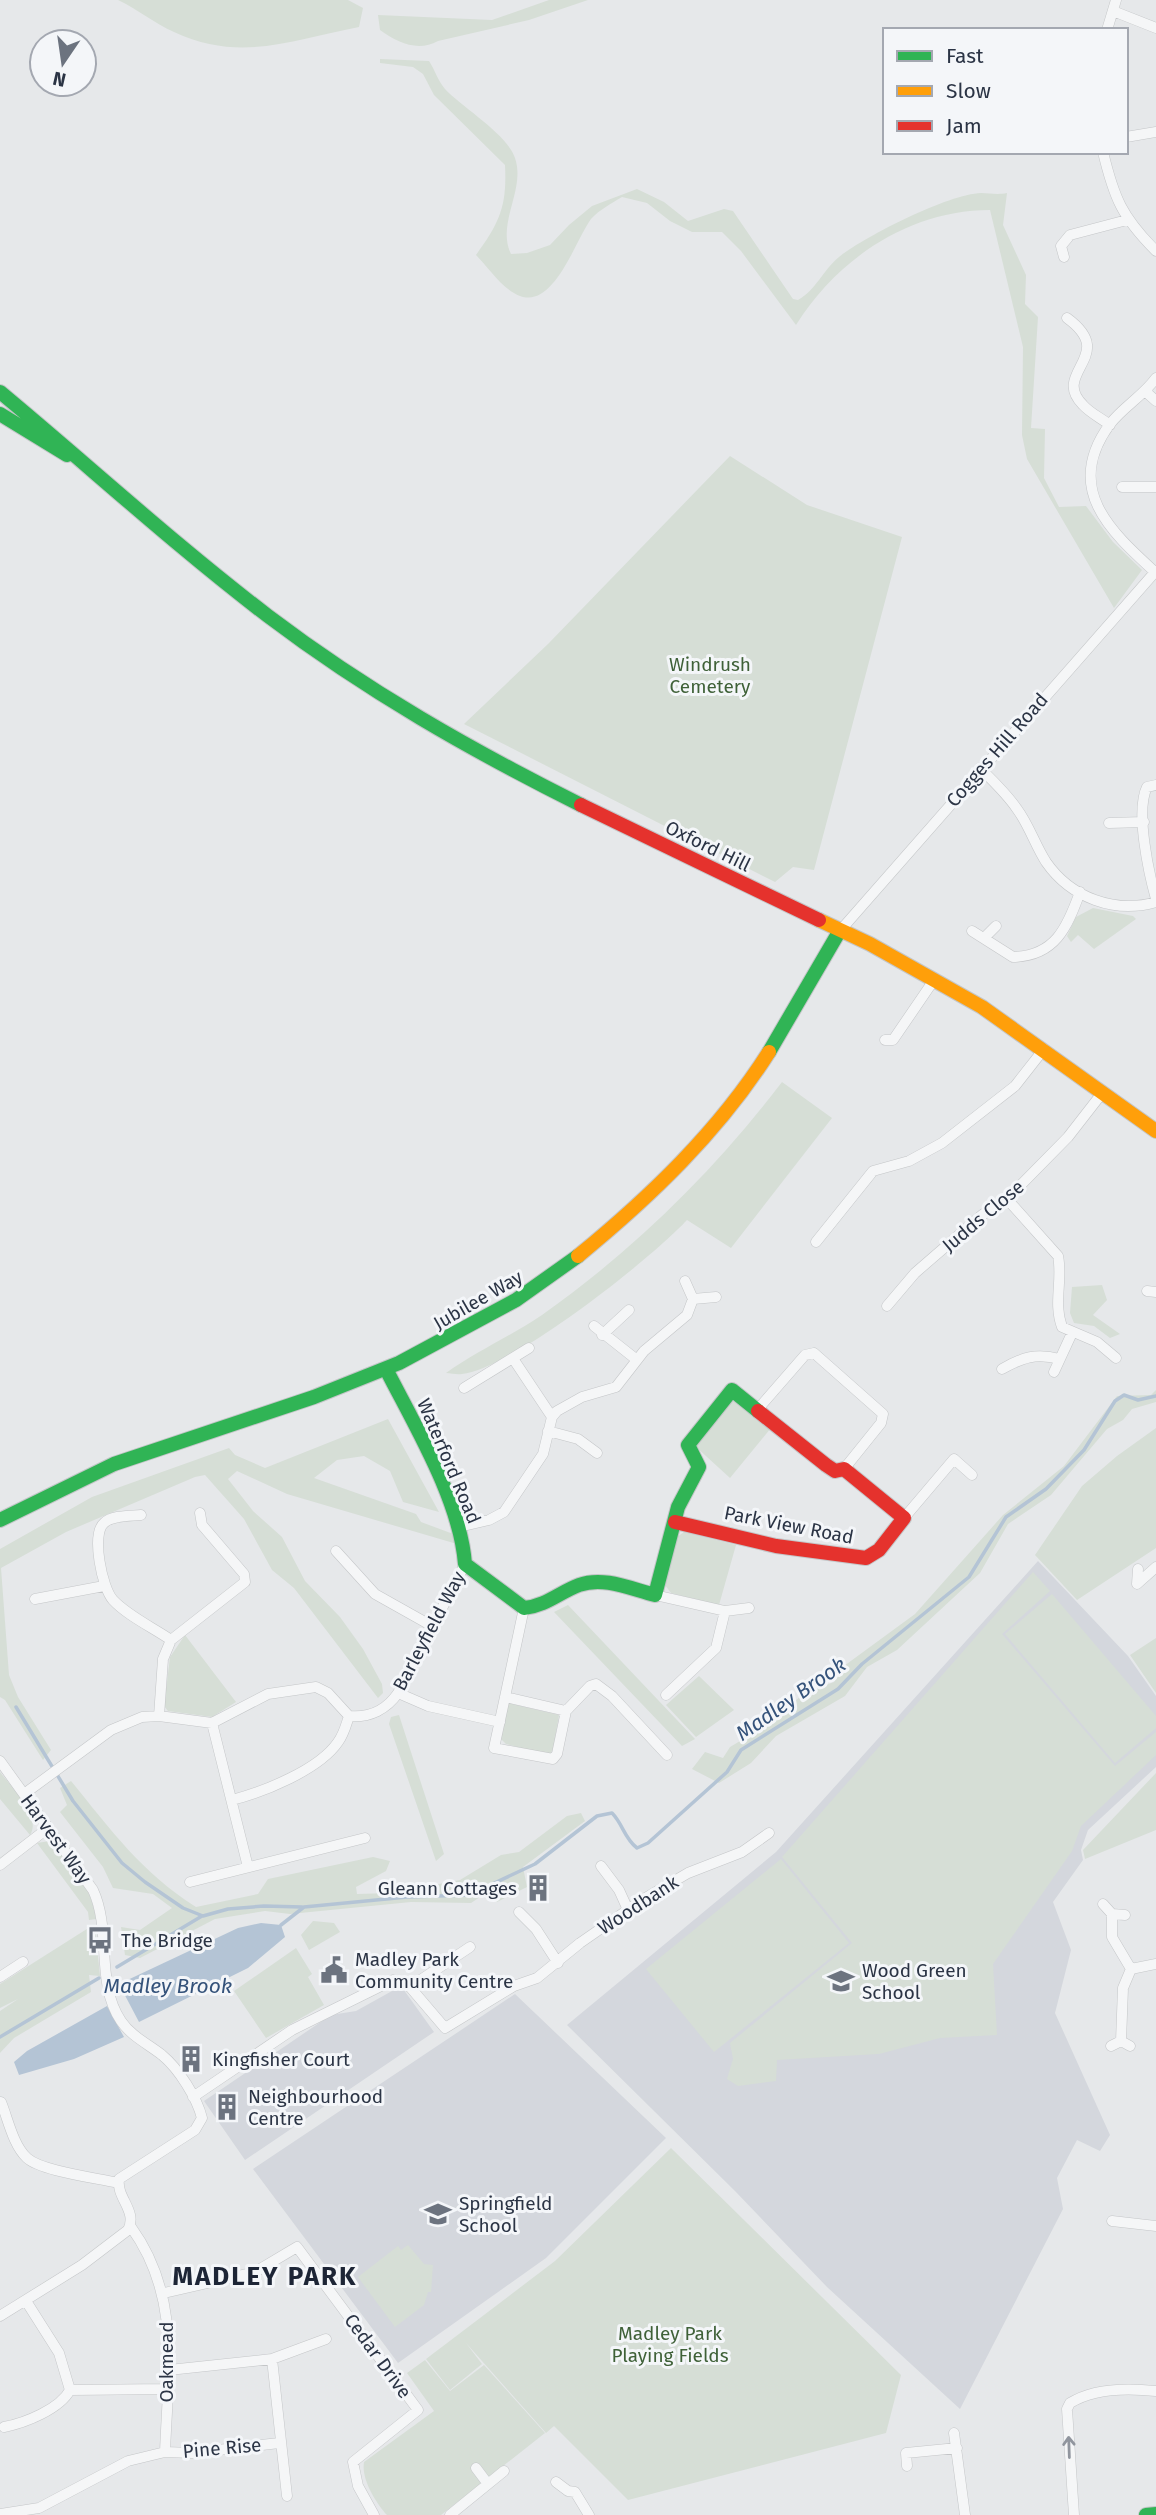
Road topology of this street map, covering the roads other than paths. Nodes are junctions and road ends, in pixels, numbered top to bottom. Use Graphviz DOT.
graph roads {
  1 [pos="1116,0"];
  2 [pos="1113,11"];
  3 [pos="1108,28"];
  4 [pos="1156,29"];
  5 [pos="1156,132"];
  6 [pos="1128,136"];
  7 [pos="1104,154"];
  8 [pos="1127,220"];
  9 [pos="1156,251"];
  10 [pos="1064,257"];
  11 [pos="1067,318"];
  12 [pos="1156,378"];
  13 [pos="0,392"];
  14 [pos="1146,392"];
  15 [pos="1156,401"];
  16 [pos="0,414"];
  17 [pos="1110,425"];
  18 [pos="87,465"];
  19 [pos="1122,487"];
  20 [pos="1156,487"];
  21 [pos="1156,572"];
  22 [pos="980,768"];
  23 [pos="1156,785"];
  24 [pos="1143,822"];
  25 [pos="1109,823"];
  26 [pos="1080,892"];
  27 [pos="1156,900"];
  28 [pos="996,926"];
  29 [pos="972,931"];
  30 [pos="839,932"];
  31 [pos="985,937"];
  32 [pos="934,980"];
  33 [pos="885,1040"];
  34 [pos="1044,1049"];
  35 [pos="1103,1092"];
  36 [pos="1156,1131"];
  37 [pos="1007,1199"];
  38 [pos="816,1242"];
  39 [pos="685,1281"];
  40 [pos="716,1297"];
  41 [pos="692,1299"];
  42 [pos="887,1306"];
  43 [pos="629,1310"];
  44 [pos="594,1326"];
  45 [pos="1072,1333"];
  46 [pos="603,1335"];
  47 [pos="529,1348"];
  48 [pos="1116,1358"];
  49 [pos="1060,1359"];
  50 [pos="514,1360"];
  51 [pos="637,1360"];
  52 [pos="386,1369"];
  53 [pos="1002,1369"];
  54 [pos="1054,1372"];
  55 [pos="464,1388"];
  56 [pos="758,1409"];
  57 [pos="552,1417"];
  58 [pos="548,1432"];
  59 [pos="597,1453"];
  60 [pos="844,1469"];
  61 [pos="972,1475"];
  62 [pos="200,1513"];
  63 [pos="141,1515"];
  64 [pos="904,1518"];
  65 [pos="0,1521"];
  66 [pos="675,1522"];
  67 [pos="458,1527"];
  68 [pos="336,1551"];
  69 [pos="465,1564"];
  70 [pos="1156,1567"];
  71 [pos="1138,1569"];
  72 [pos="104,1586"];
  73 [pos="655,1595"];
  74 [pos="35,1599"];
  75 [pos="524,1608"];
  76 [pos="749,1608"];
  77 [pos="725,1611"];
  78 [pos="432,1626"];
  79 [pos="171,1640"];
  80 [pos="398,1693"];
  81 [pos="666,1695"];
  82 [pos="505,1697"];
  83 [pos="566,1711"];
  84 [pos="159,1716"];
  85 [pos="349,1716"];
  86 [pos="212,1723"];
  87 [pos="499,1723"];
  88 [pos="667,1755"];
  89 [pos="0,1761"];
  90 [pos="24,1794"];
  91 [pos="232,1800"];
  92 [pos="48,1828"];
  93 [pos="769,1833"];
  94 [pos="365,1838"];
  95 [pos="0,1865"];
  96 [pos="601,1866"];
  97 [pos="247,1867"];
  98 [pos="190,1882"];
  99 [pos="1103,1904"];
  100 [pos="520,1912"];
  101 [pos="629,1912"];
  102 [pos="1112,1914"];
  103 [pos="1125,1915"];
  104 [pos="470,1947"];
  105 [pos="23,1962"];
  106 [pos="558,1963"];
  107 [pos="1156,1964"];
  108 [pos="1131,1969"];
  109 [pos="0,1977"];
  110 [pos="410,1987"];
  111 [pos="1121,2044"];
  112 [pos="193,2097"];
  113 [pos="1,2102"];
  114 [pos="118,2183"];
  115 [pos="1112,2221"];
  116 [pos="1156,2226"];
  117 [pos="131,2227"];
  118 [pos="164,2293"];
  119 [pos="26,2301"];
  120 [pos="0,2316"];
  121 [pos="326,2339"];
  122 [pos="272,2359"];
  123 [pos="169,2370"];
  124 [pos="168,2389"];
  125 [pos="70,2390"];
  126 [pos="1156,2390"];
  127 [pos="4,2427"];
  128 [pos="954,2433"];
  129 [pos="279,2443"];
  130 [pos="957,2448"];
  131 [pos="159,2453"];
  132 [pos="907,2466"];
  133 [pos="476,2468"];
  134 [pos="504,2471"];
  135 [pos="556,2482"];
  136 [pos="488,2484"];
  137 [pos="287,2496"];
  138 [pos="41,2511"];
  139 [pos="0,2514"];
  140 [pos="371,2514"];
  141 [pos="1156,2514"];
  142 [pos="450,2515"];
  143 [pos="589,2515"];
  144 [pos="965,2515"];
  145 [pos="1074,2515"];
  146 [pos="1146,2515"];
  1 -- 2 [label="street"];
  2 -- 3 [label="street"];
  2 -- 4 [label="street"];
  5 -- 6 [label="street"];
  7 -- 8 [label="street"];
  8 -- 9 [label="street"];
  8 -- 10 [label="street"];
  11 -- 17 [label="street"];
  12 -- 14 [label="street"];
  13 -- 18 [label="street"];
  14 -- 15 [label="street"];
  14 -- 17 [label="street"];
  16 -- 18 [label="street"];
  17 -- 21 [label="street"];
  18 -- 30 [label="street, Oxford Hill"];
  19 -- 20 [label="street"];
  21 -- 22 [label="street, Cogges Hill Road"];
  22 -- 26 [label="street"];
  22 -- 30 [label="street, Cogges Hill Road"];
  23 -- 24 [label="street"];
  24 -- 25 [label="street"];
  24 -- 27 [label="street"];
  26 -- 27 [label="street"];
  26 -- 31 [label="street"];
  28 -- 31 [label="street"];
  29 -- 31 [label="street"];
  30 -- 32 [label="street, Oxford Hill"];
  30 -- 52 [label="street, Jubilee Way"];
  32 -- 33 [label="street"];
  32 -- 34 [label="street, Oxford Hill"];
  34 -- 35 [label="street, Oxford Hill"];
  34 -- 38 [label="street"];
  35 -- 36 [label="street, Oxford Hill"];
  35 -- 37 [label="street, Judds Close"];
  37 -- 42 [label="street, Judds Close"];
  37 -- 45 [label="street"];
  39 -- 41 [label="street"];
  40 -- 41 [label="street"];
  41 -- 51 [label="street"];
  43 -- 46 [label="street"];
  44 -- 46 [label="street"];
  45 -- 48 [label="street"];
  45 -- 49 [label="street"];
  46 -- 51 [label="street"];
  47 -- 50 [label="street"];
  49 -- 53 [label="street"];
  49 -- 54 [label="street"];
  50 -- 55 [label="street"];
  50 -- 57 [label="street"];
  51 -- 57 [label="street"];
  52 -- 65 [label="street, Jubilee Way"];
  52 -- 67 [label="street, Waterford Road"];
  56 -- 60 [label="street"];
  56 -- 60 [label="street"];
  56 -- 66 [label="street"];
  57 -- 58 [label="street"];
  58 -- 59 [label="street"];
  58 -- 67 [label="street"];
  60 -- 64 [label="street"];
  61 -- 64 [label="street"];
  62 -- 79 [label="street"];
  63 -- 72 [label="street"];
  64 -- 66 [label="street, Park View Road"];
  66 -- 73 [label="street"];
  67 -- 69 [label="street, Waterford Road"];
  68 -- 78 [label="street"];
  69 -- 75 [label="street"];
  69 -- 78 [label="street, Barleyfield Way"];
  70 -- 71 [label="street"];
  72 -- 74 [label="street"];
  72 -- 79 [label="street"];
  73 -- 75 [label="street"];
  73 -- 77 [label="street"];
  75 -- 82 [label="street"];
  76 -- 77 [label="street"];
  77 -- 81 [label="street"];
  78 -- 80 [label="street, Barleyfield Way"];
  79 -- 84 [label="street"];
  80 -- 85 [label="street, Barleyfield Way"];
  80 -- 87 [label="street"];
  82 -- 83 [label="street"];
  82 -- 87 [label="street"];
  83 -- 87 [label="street"];
  83 -- 88 [label="street"];
  84 -- 86 [label="street"];
  84 -- 90 [label="street"];
  85 -- 86 [label="street"];
  85 -- 91 [label="street"];
  86 -- 91 [label="street"];
  89 -- 90 [label="street, Harvest Way"];
  90 -- 92 [label="street, Harvest Way"];
  91 -- 97 [label="street"];
  92 -- 95 [label="street"];
  92 -- 112 [label="street, Harvest Way"];
  93 -- 101 [label="street, Woodbank"];
  94 -- 97 [label="street"];
  96 -- 101 [label="street"];
  97 -- 98 [label="street"];
  99 -- 102 [label="street"];
  100 -- 106 [label="street"];
  101 -- 106 [label="street, Woodbank"];
  102 -- 103 [label="street"];
  102 -- 108 [label="street"];
  104 -- 110 [label="street"];
  105 -- 109 [label="street"];
  106 -- 110 [label="street, Woodbank"];
  107 -- 108 [label="street"];
  108 -- 111 [label="street"];
  110 -- 112 [label="street"];
  112 -- 114 [label="street, Harvest Way"];
  113 -- 114 [label="street"];
  114 -- 117 [label="street"];
  115 -- 116 [label="street"];
  117 -- 118 [label="street, Oakmead"];
  117 -- 119 [label="street"];
  118 -- 123 [label="street, Oakmead"];
  118 -- 140 [label="street, Cedar Drive"];
  119 -- 120 [label="street"];
  119 -- 125 [label="street"];
  121 -- 122 [label="street"];
  122 -- 123 [label="street"];
  122 -- 129 [label="street, Pine Rise"];
  123 -- 124 [label="street, Oakmead"];
  124 -- 125 [label="street"];
  124 -- 131 [label="street, Oakmead"];
  125 -- 127 [label="street"];
  145 -- 126 [label="street, one-way"];
  128 -- 130 [label="street"];
  129 -- 131 [label="street, Pine Rise"];
  129 -- 137 [label="street, Pine Rise"];
  130 -- 132 [label="street"];
  130 -- 144 [label="street"];
  131 -- 138 [label="street"];
  133 -- 136 [label="street"];
  134 -- 136 [label="street"];
  135 -- 143 [label="street"];
  136 -- 142 [label="street"];
  138 -- 139 [label="street"];
  141 -- 146 [label="street"];
}
